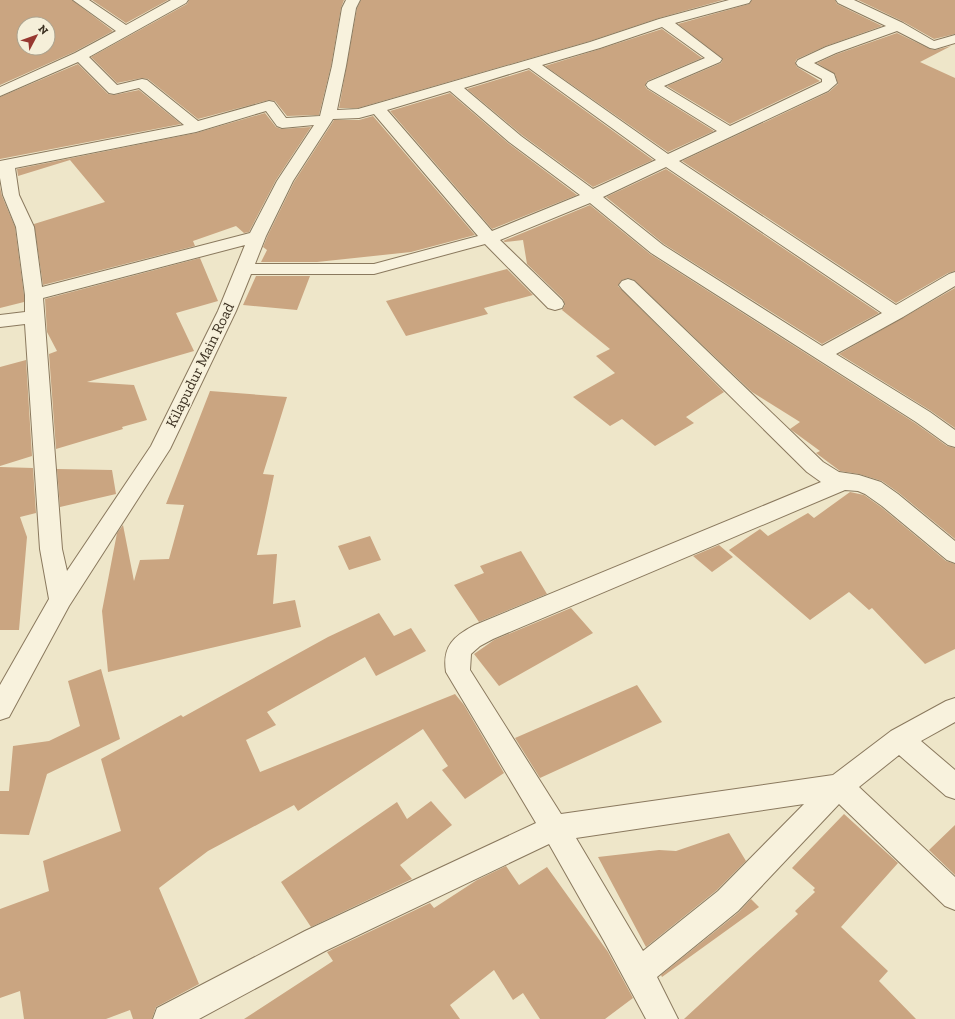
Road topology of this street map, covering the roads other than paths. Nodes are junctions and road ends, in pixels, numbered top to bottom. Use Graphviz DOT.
graph roads {
  1 [pos="80,0"];
  2 [pos="181,0"];
  3 [pos="353,0"];
  4 [pos="744,0"];
  5 [pos="843,0"];
  6 [pos="664,22"];
  7 [pos="898,26"];
  8 [pos="125,31"];
  9 [pos="955,39"];
  10 [pos="80,56"];
  11 [pos="531,63"];
  12 [pos="453,86"];
  13 [pos="0,92"];
  14 [pos="377,108"];
  15 [pos="326,117"];
  16 [pos="196,127"];
  17 [pos="729,132"];
  18 [pos="666,161"];
  19 [pos="3,165"];
  20 [pos="592,196"];
  21 [pos="257,236"];
  22 [pos="489,238"];
  23 [pos="244,270"];
  24 [pos="955,278"];
  25 [pos="628,285"];
  26 [pos="34,295"];
  27 [pos="555,304"];
  28 [pos="896,313"];
  29 [pos="35,317"];
  30 [pos="0,321"];
  31 [pos="821,354"];
  32 [pos="955,440"];
  33 [pos="843,482"];
  34 [pos="955,554"];
  35 [pos="61,599"];
  36 [pos="0,709"];
  37 [pos="955,709"];
  38 [pos="900,739"];
  39 [pos="839,786"];
  40 [pos="955,787"];
  41 [pos="554,828"];
  42 [pos="955,896"];
  43 [pos="639,973"];
  44 [pos="168,1019"];
  45 [pos="663,1019"];
  1 -- 8 [label="street"];
  2 -- 8 [label="street"];
  3 -- 15 [label="street, Kilapudur Main Road"];
  4 -- 6 [label="street"];
  5 -- 7 [label="street"];
  6 -- 11 [label="street"];
  6 -- 17 [label="street"];
  7 -- 9 [label="street"];
  7 -- 17 [label="street"];
  8 -- 10 [label="street"];
  10 -- 13 [label="street"];
  10 -- 16 [label="street"];
  11 -- 12 [label="street"];
  11 -- 18 [label="street"];
  12 -- 14 [label="street"];
  12 -- 20 [label="street"];
  14 -- 15 [label="street"];
  14 -- 22 [label="street"];
  15 -- 16 [label="street"];
  15 -- 21 [label="street, Kilapudur Main Road"];
  16 -- 19 [label="street"];
  17 -- 18 [label="street"];
  18 -- 20 [label="street"];
  18 -- 28 [label="street"];
  19 -- 26 [label="street"];
  20 -- 22 [label="street"];
  20 -- 31 [label="street"];
  21 -- 23 [label="street, Kilapudur Main Road"];
  21 -- 26 [label="street"];
  22 -- 23 [label="street"];
  22 -- 27 [label="street"];
  23 -- 35 [label="street, Kilapudur Main Road"];
  24 -- 28 [label="street"];
  25 -- 33 [label="street"];
  26 -- 29 [label="street"];
  28 -- 31 [label="street"];
  29 -- 30 [label="street"];
  29 -- 35 [label="street"];
  31 -- 32 [label="street"];
  33 -- 34 [label="street"];
  33 -- 41 [label="street"];
  35 -- 36 [label="street, Kilapudur Main Road"];
  37 -- 38 [label="street"];
  38 -- 39 [label="street"];
  38 -- 40 [label="street"];
  39 -- 41 [label="street"];
  39 -- 42 [label="street"];
  39 -- 43 [label="street"];
  41 -- 43 [label="street"];
  41 -- 44 [label="street"];
  43 -- 45 [label="street"];
}
